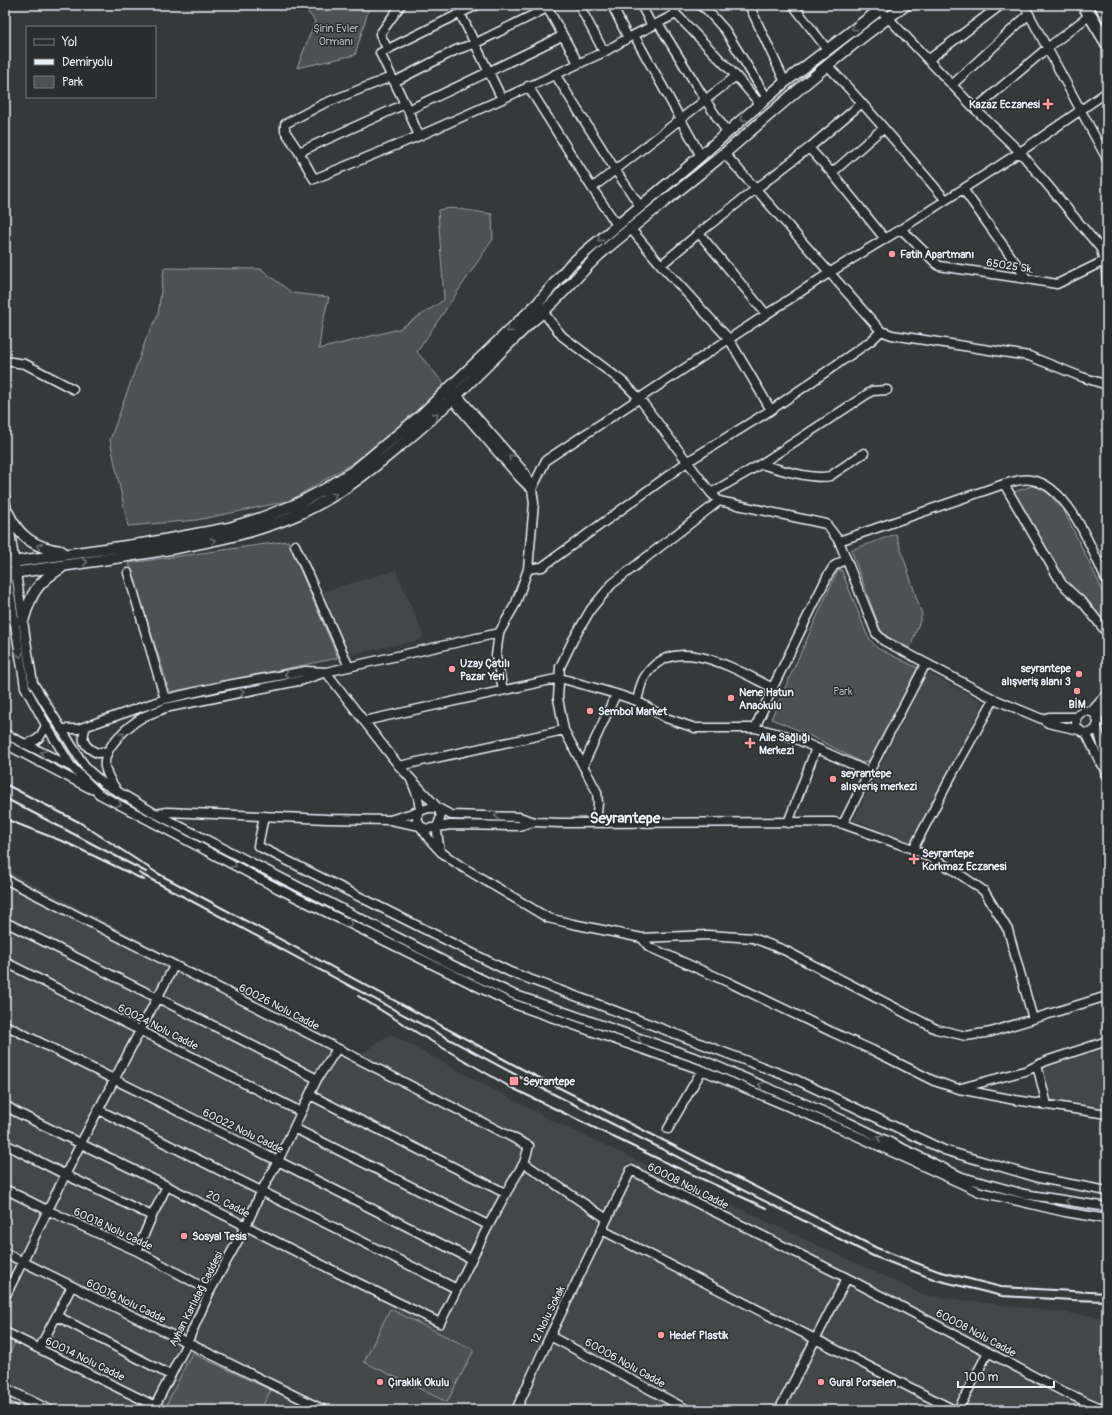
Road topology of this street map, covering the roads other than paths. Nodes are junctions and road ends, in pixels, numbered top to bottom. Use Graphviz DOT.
graph roads {
  1 [pos="402,5"];
  2 [pos="478,5"];
  3 [pos="579,5"];
  4 [pos="612,5"];
  5 [pos="641,5"];
  6 [pos="671,5"];
  7 [pos="749,5"];
  8 [pos="793,5"];
  9 [pos="906,5"];
  10 [pos="1001,5"];
  11 [pos="1024,5"];
  12 [pos="1100,5"];
  13 [pos="546,6"];
  14 [pos="707,6"];
  15 [pos="881,6"];
  16 [pos="1087,10"];
  17 [pos="460,13"];
  18 [pos="676,14"];
  19 [pos="1029,14"];
  20 [pos="1107,16"];
  21 [pos="888,18"];
  22 [pos="655,24"];
  23 [pos="562,36"];
  24 [pos="631,36"];
  25 [pos="476,43"];
  26 [pos="1107,43"];
  27 [pos="387,48"];
  28 [pos="827,49"];
  29 [pos="1046,49"];
  30 [pos="604,52"];
  31 [pos="928,60"];
  32 [pos="578,63"];
  33 [pos="827,65"];
  34 [pos="488,71"];
  35 [pos="555,74"];
  36 [pos="736,76"];
  37 [pos="393,79"];
  38 [pos="785,82"];
  39 [pos="952,85"];
  40 [pos="528,86"];
  41 [pos="1107,92"];
  42 [pos="502,99"];
  43 [pos="706,101"];
  44 [pos="764,101"];
  45 [pos="862,103"];
  46 [pos="407,107"];
  47 [pos="976,110"];
  48 [pos="1081,110"];
  49 [pos="681,119"];
  50 [pos="883,128"];
  51 [pos="728,132"];
  52 [pos="419,136"];
  53 [pos="809,148"];
  54 [pos="299,152"];
  55 [pos="1020,152"];
  56 [pos="724,153"];
  57 [pos="701,156"];
  58 [pos="1107,158"];
  59 [pos="616,171"];
  60 [pos="832,173"];
  61 [pos="592,188"];
  62 [pos="755,189"];
  63 [pos="963,189"];
  64 [pos="945,199"];
  65 [pos="640,206"];
  66 [pos="617,225"];
  67 [pos="630,228"];
  68 [pos="901,229"];
  69 [pos="699,233"];
  70 [pos="885,239"];
  71 [pos="1105,261"];
  72 [pos="661,265"];
  73 [pos="829,273"];
  74 [pos="1027,279"];
  75 [pos="1107,284"];
  76 [pos="538,303"];
  77 [pos="543,313"];
  78 [pos="766,314"];
  79 [pos="881,331"];
  80 [pos="729,339"];
  81 [pos="5,361"];
  82 [pos="1107,385"];
  83 [pos="73,388"];
  84 [pos="887,390"];
  85 [pos="451,393"];
  86 [pos="639,398"];
  87 [pos="771,410"];
  88 [pos="864,453"];
  89 [pos="687,462"];
  90 [pos="761,464"];
  91 [pos="1004,484"];
  92 [pos="532,489"];
  93 [pos="711,493"];
  94 [pos="5,497"];
  95 [pos="719,502"];
  96 [pos="8,513"];
  97 [pos="839,541"];
  98 [pos="295,545"];
  99 [pos="77,553"];
  100 [pos="846,559"];
  101 [pos="7,562"];
  102 [pos="66,565"];
  103 [pos="528,568"];
  104 [pos="128,573"];
  105 [pos="9,574"];
  106 [pos="1107,582"];
  107 [pos="5,607"];
  108 [pos="18,621"];
  109 [pos="499,633"];
  110 [pos="1107,633"];
  111 [pos="926,663"];
  112 [pos="349,667"];
  113 [pos="326,672"];
  114 [pos="560,678"];
  115 [pos="773,688"];
  116 [pos="503,690"];
  117 [pos="616,694"];
  118 [pos="1107,694"];
  119 [pos="165,699"];
  120 [pos="994,699"];
  121 [pos="637,701"];
  122 [pos="1107,701"];
  123 [pos="1091,712"];
  124 [pos="1077,716"];
  125 [pos="1042,719"];
  126 [pos="364,721"];
  127 [pos="1097,722"];
  128 [pos="46,725"];
  129 [pos="86,726"];
  130 [pos="61,728"];
  131 [pos="755,728"];
  132 [pos="564,730"];
  133 [pos="1082,731"];
  134 [pos="5,734"];
  135 [pos="5,744"];
  136 [pos="24,744"];
  137 [pos="816,748"];
  138 [pos="108,750"];
  139 [pos="71,766"];
  140 [pos="399,766"];
  141 [pos="583,766"];
  142 [pos="869,772"];
  143 [pos="1106,772"];
  144 [pos="411,780"];
  145 [pos="103,783"];
  146 [pos="118,792"];
  147 [pos="99,794"];
  148 [pos="438,808"];
  149 [pos="420,811"];
  150 [pos="156,814"];
  151 [pos="264,816"];
  152 [pos="390,820"];
  153 [pos="535,822"];
  154 [pos="596,823"];
  155 [pos="788,823"];
  156 [pos="843,824"];
  157 [pos="420,826"];
  158 [pos="437,828"];
  159 [pos="913,849"];
  160 [pos="441,852"];
  161 [pos="5,879"];
  162 [pos="5,922"];
  163 [pos="642,938"];
  164 [pos="5,962"];
  165 [pos="174,966"];
  166 [pos="1107,996"];
  167 [pos="158,999"];
  168 [pos="1033,1019"];
  169 [pos="5,1025"];
  170 [pos="141,1030"];
  171 [pos="1107,1041"];
  172 [pos="337,1049"];
  173 [pos="1037,1065"];
  174 [pos="702,1070"];
  175 [pos="317,1079"];
  176 [pos="115,1081"];
  177 [pos="959,1088"];
  178 [pos="310,1095"];
  179 [pos="5,1105"];
  180 [pos="1047,1105"];
  181 [pos="99,1110"];
  182 [pos="301,1112"];
  183 [pos="1107,1114"];
  184 [pos="294,1128"];
  185 [pos="668,1129"];
  186 [pos="81,1143"];
  187 [pos="5,1144"];
  188 [pos="278,1160"];
  189 [pos="524,1164"];
  190 [pos="66,1175"];
  191 [pos="167,1186"];
  192 [pos="5,1189"];
  193 [pos="1107,1191"];
  194 [pos="261,1192"];
  195 [pos="505,1193"];
  196 [pos="1107,1207"];
  197 [pos="48,1211"];
  198 [pos="152,1216"];
  199 [pos="607,1219"];
  200 [pos="1107,1219"];
  201 [pos="488,1225"];
  202 [pos="246,1226"];
  203 [pos="602,1230"];
  204 [pos="137,1251"];
  205 [pos="5,1253"];
  206 [pos="471,1259"];
  207 [pos="23,1262"];
  208 [pos="847,1278"];
  209 [pos="72,1286"];
  210 [pos="457,1289"];
  211 [pos="210,1291"];
  212 [pos="6,1292"];
  213 [pos="57,1316"];
  214 [pos="5,1332"];
  215 [pos="550,1336"];
  216 [pos="816,1339"];
  217 [pos="187,1343"];
  218 [pos="39,1349"];
  219 [pos="988,1352"];
  220 [pos="170,1375"];
  221 [pos="5,1389"];
  222 [pos="5,1406"];
  223 [pos="154,1408"];
  224 [pos="13,1410"];
  225 [pos="48,1410"];
  226 [pos="324,1410"];
  227 [pos="516,1410"];
  228 [pos="688,1410"];
  229 [pos="779,1410"];
  230 [pos="954,1410"];
  231 [pos="958,1410"];
  232 [pos="1105,1410"];
  1 -- 27 [label="street"];
  2 -- 17 [label="street"];
  3 -- 30 [label="street"];
  4 -- 24 [label="street"];
  5 -- 22 [label="street"];
  6 -- 18 [label="street"];
  7 -- 38 [label="street"];
  8 -- 28 [label="street"];
  9 -- 21 [label="main road"];
  10 -- 31 [label="street"];
  11 -- 19 [label="street"];
  12 -- 20 [label="highway"];
  13 -- 23 [label="street"];
  13 -- 25 [label="street"];
  14 -- 44 [label="street"];
  15 -- 21 [label="street"];
  15 -- 28 [label="main road, one-way"];
  16 -- 26 [label="highway"];
  16 -- 29 [label="street"];
  17 -- 25 [label="street"];
  17 -- 27 [label="street"];
  18 -- 22 [label="street"];
  18 -- 36 [label="street"];
  19 -- 29 [label="street"];
  19 -- 39 [label="street"];
  21 -- 31 [label="street"];
  21 -- 33 [label="main road"];
  22 -- 24 [label="street"];
  22 -- 43 [label="street"];
  23 -- 32 [label="street"];
  23 -- 34 [label="street"];
  24 -- 30 [label="street"];
  24 -- 49 [label="street"];
  25 -- 34 [label="street"];
  25 -- 37 [label="street"];
  27 -- 37 [label="street"];
  28 -- 38 [label="main road"];
  29 -- 47 [label="street"];
  29 -- 48 [label="street"];
  30 -- 32 [label="street"];
  31 -- 39 [label="street"];
  32 -- 35 [label="street"];
  33 -- 45 [label="street"];
  33 -- 56 [label="main road"];
  34 -- 42 [label="street"];
  34 -- 46 [label="street"];
  35 -- 40 [label="street"];
  35 -- 59 [label="street"];
  36 -- 43 [label="street"];
  36 -- 44 [label="street"];
  37 -- 46 [label="street"];
  37 -- 54 [label="street"];
  38 -- 44 [label="main road"];
  39 -- 47 [label="street"];
  40 -- 42 [label="street"];
  40 -- 61 [label="street"];
  41 -- 48 [label="street"];
  42 -- 52 [label="street"];
  43 -- 49 [label="street"];
  43 -- 51 [label="street"];
  44 -- 51 [label="main road, one-way"];
  45 -- 50 [label="street"];
  45 -- 53 [label="street"];
  46 -- 52 [label="street"];
  46 -- 54 [label="street"];
  47 -- 55 [label="street"];
  48 -- 55 [label="street"];
  48 -- 58 [label="street"];
  49 -- 57 [label="street"];
  49 -- 59 [label="street"];
  50 -- 60 [label="street"];
  50 -- 64 [label="street"];
  51 -- 57 [label="main road"];
  52 -- 54 [label="street"];
  53 -- 60 [label="street"];
  53 -- 62 [label="street"];
  55 -- 63 [label="street"];
  55 -- 71 [label="street"];
  56 -- 62 [label="street"];
  56 -- 67 [label="main road"];
  57 -- 65 [label="main road"];
  59 -- 61 [label="street"];
  59 -- 65 [label="street"];
  60 -- 70 [label="street"];
  61 -- 66 [label="street"];
  62 -- 69 [label="street"];
  62 -- 73 [label="street"];
  63 -- 64 [label="street"];
  63 -- 74 [label="street"];
  64 -- 68 [label="street"];
  65 -- 66 [label="main road"];
  66 -- 76 [label="main road, one-way"];
  67 -- 72 [label="street"];
  67 -- 77 [label="main road"];
  68 -- 70 [label="street"];
  68 -- 74 [label="street, 65025 Sk."];
  69 -- 72 [label="street"];
  69 -- 78 [label="street"];
  70 -- 73 [label="street"];
  71 -- 74 [label="street, 65025 Sk."];
  71 -- 75 [label="street"];
  72 -- 80 [label="street"];
  73 -- 78 [label="street"];
  73 -- 79 [label="street"];
  76 -- 77 [label="street"];
  76 -- 85 [label="main road, one-way"];
  77 -- 85 [label="main road"];
  77 -- 86 [label="street"];
  78 -- 80 [label="street"];
  79 -- 82 [label="street"];
  79 -- 87 [label="street"];
  80 -- 86 [label="street"];
  80 -- 87 [label="street"];
  81 -- 83 [label="street"];
  84 -- 90 [label="street"];
  85 -- 92 [label="street"];
  85 -- 99 [label="main road"];
  102 -- 85 [label="main road, one-way"];
  86 -- 89 [label="street"];
  86 -- 92 [label="street"];
  87 -- 89 [label="street"];
  88 -- 90 [label="street"];
  89 -- 93 [label="street"];
  89 -- 103 [label="street"];
  90 -- 93 [label="street"];
  91 -- 97 [label="street"];
  91 -- 106 [label="street"];
  91 -- 110 [label="street"];
  92 -- 103 [label="street"];
  93 -- 95 [label="street"];
  94 -- 96 [label="street"];
  95 -- 97 [label="street"];
  95 -- 114 [label="street"];
  99 -- 96 [label="main road, one-way"];
  96 -- 101 [label="street"];
  97 -- 100 [label="street"];
  98 -- 112 [label="street"];
  99 -- 101 [label="main road"];
  100 -- 111 [label="street"];
  100 -- 115 [label="street"];
  101 -- 105 [label="street"];
  102 -- 105 [label="main road"];
  102 -- 108 [label="main road"];
  103 -- 109 [label="street"];
  104 -- 119 [label="street"];
  105 -- 108 [label="street"];
  107 -- 108 [label="main road"];
  108 -- 128 [label="street, one-way"];
  108 -- 130 [label="street"];
  109 -- 112 [label="street"];
  109 -- 116 [label="street"];
  111 -- 120 [label="street"];
  111 -- 142 [label="street"];
  112 -- 113 [label="street"];
  113 -- 119 [label="street, one-way"];
  113 -- 126 [label="street"];
  138 -- 113 [label="street, one-way"];
  114 -- 116 [label="street"];
  114 -- 117 [label="street"];
  114 -- 132 [label="street"];
  115 -- 121 [label="street"];
  115 -- 131 [label="street"];
  116 -- 126 [label="street"];
  117 -- 121 [label="street"];
  117 -- 141 [label="street"];
  118 -- 123 [label="street"];
  119 -- 129 [label="street"];
  120 -- 125 [label="street"];
  120 -- 159 [label="street"];
  121 -- 131 [label="street"];
  122 -- 127 [label="street"];
  123 -- 124 [label="street"];
  123 -- 127 [label="street"];
  124 -- 125 [label="street"];
  124 -- 133 [label="street"];
  125 -- 133 [label="street"];
  126 -- 140 [label="street"];
  127 -- 133 [label="street"];
  127 -- 143 [label="street"];
  128 -- 136 [label="street"];
  128 -- 139 [label="street"];
  129 -- 130 [label="street"];
  129 -- 138 [label="street"];
  130 -- 145 [label="street"];
  131 -- 137 [label="street"];
  132 -- 140 [label="street"];
  132 -- 141 [label="street"];
  133 -- 143 [label="street"];
  134 -- 136 [label="street"];
  135 -- 147 [label="street"];
  139 -- 136 [label="street, one-way"];
  137 -- 142 [label="street"];
  137 -- 155 [label="street"];
  138 -- 146 [label="street"];
  139 -- 145 [label="street"];
  139 -- 147 [label="street"];
  140 -- 144 [label="street"];
  141 -- 154 [label="street"];
  142 -- 156 [label="street"];
  144 -- 148 [label="street"];
  144 -- 149 [label="street"];
  145 -- 146 [label="street"];
  146 -- 150 [label="street"];
  147 -- 174 [label="street, one-way"];
  148 -- 149 [label="street"];
  153 -- 148 [label="street, one-way"];
  148 -- 158 [label="street"];
  149 -- 152 [label="street"];
  149 -- 157 [label="street"];
  150 -- 151 [label="street"];
  196 -- 150 [label="street, one-way"];
  151 -- 152 [label="street"];
  151 -- 193 [label="street"];
  152 -- 157 [label="street"];
  153 -- 154 [label="street"];
  153 -- 158 [label="street"];
  154 -- 155 [label="street"];
  155 -- 156 [label="street"];
  156 -- 159 [label="street"];
  157 -- 158 [label="street"];
  157 -- 160 [label="street"];
  158 -- 160 [label="street"];
  159 -- 168 [label="street"];
  160 -- 163 [label="street"];
  161 -- 165 [label="street, 60026 Nolu Cadde"];
  162 -- 167 [label="street"];
  163 -- 168 [label="street"];
  163 -- 177 [label="street"];
  164 -- 170 [label="street, 60024 Nolu Cadde"];
  165 -- 167 [label="street"];
  165 -- 172 [label="street, 60026 Nolu Cadde"];
  166 -- 168 [label="street"];
  167 -- 170 [label="street"];
  167 -- 175 [label="street"];
  169 -- 176 [label="street, 60022 Nolu Cadde"];
  170 -- 176 [label="street"];
  170 -- 182 [label="street, 60024 Nolu Cadde"];
  171 -- 173 [label="street"];
  172 -- 175 [label="street, Ayhan Karlıdağ Caddesi"];
  172 -- 189 [label="street, 60026 Nolu Cadde"];
  173 -- 177 [label="street"];
  173 -- 180 [label="street"];
  174 -- 185 [label="street"];
  174 -- 200 [label="street"];
  175 -- 178 [label="street, Ayhan Karlıdağ Caddesi"];
  176 -- 181 [label="street"];
  176 -- 188 [label="street, 60022 Nolu Cadde"];
  177 -- 180 [label="street"];
  178 -- 182 [label="street, Ayhan Karlıdağ Caddesi"];
  178 -- 195 [label="street"];
  179 -- 186 [label="street, 20. Cadde"];
  180 -- 183 [label="street"];
  181 -- 186 [label="street"];
  181 -- 194 [label="street"];
  182 -- 184 [label="street, Ayhan Karlıdağ Caddesi"];
  184 -- 188 [label="street, Ayhan Karlıdağ Caddesi"];
  184 -- 201 [label="street"];
  186 -- 190 [label="street"];
  186 -- 191 [label="street, 20. Cadde"];
  187 -- 190 [label="street"];
  188 -- 194 [label="street, Ayhan Karlıdağ Caddesi"];
  188 -- 206 [label="street, 60022 Nolu Cadde"];
  189 -- 195 [label="street"];
  189 -- 199 [label="street"];
  190 -- 197 [label="street"];
  190 -- 198 [label="street"];
  191 -- 198 [label="street"];
  191 -- 202 [label="street, 20. Cadde"];
  192 -- 197 [label="street, 60018 Nolu Cadde"];
  194 -- 202 [label="street, Ayhan Karlıdağ Caddesi"];
  194 -- 210 [label="street"];
  195 -- 201 [label="street"];
  197 -- 204 [label="street, 60018 Nolu Cadde"];
  197 -- 207 [label="street"];
  198 -- 204 [label="street"];
  199 -- 203 [label="street, 60008 Nolu Cadde"];
  199 -- 208 [label="street, 60008 Nolu Cadde"];
  201 -- 206 [label="street"];
  202 -- 210 [label="street, 20. Cadde"];
  202 -- 211 [label="street, Ayhan Karlıdağ Caddesi"];
  203 -- 215 [label="street, 12 Nolu Sokak"];
  203 -- 216 [label="street"];
  204 -- 211 [label="street, 60018 Nolu Cadde"];
  205 -- 207 [label="street, 60016 Nolu Cadde"];
  206 -- 210 [label="street"];
  207 -- 209 [label="street, 60016 Nolu Cadde"];
  207 -- 212 [label="street"];
  208 -- 216 [label="street"];
  208 -- 219 [label="street, 60008 Nolu Cadde"];
  209 -- 213 [label="street"];
  209 -- 217 [label="street, 60016 Nolu Cadde"];
  211 -- 217 [label="street, Ayhan Karlıdağ Caddesi"];
  213 -- 218 [label="street"];
  213 -- 220 [label="street"];
  214 -- 218 [label="street, 60014 Nolu Cadde"];
  215 -- 227 [label="street, 12 Nolu Sokak"];
  215 -- 228 [label="street, 60006 Nolu Cadde"];
  216 -- 229 [label="street"];
  216 -- 230 [label="street"];
  217 -- 220 [label="street, Ayhan Karlıdağ Caddesi"];
  217 -- 226 [label="street, 60016 Nolu Cadde"];
  218 -- 223 [label="street, 60014 Nolu Cadde"];
  219 -- 231 [label="street"];
  219 -- 232 [label="street, 60008 Nolu Cadde"];
  220 -- 223 [label="street, Ayhan Karlıdağ Caddesi"];
  221 -- 225 [label="main road"];
  222 -- 224 [label="main road"];
}
